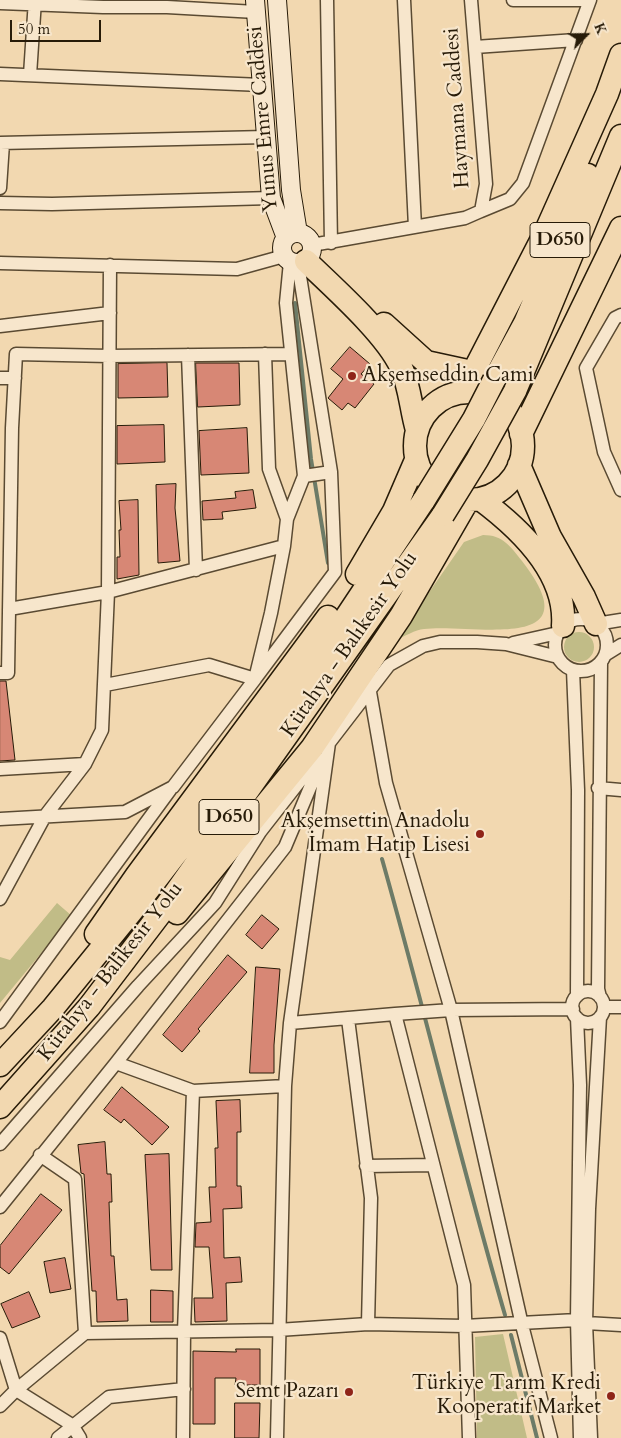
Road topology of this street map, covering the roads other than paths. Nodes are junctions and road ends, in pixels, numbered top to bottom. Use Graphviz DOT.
graph roads {
  1 [pos="277,0"];
  2 [pos="327,0"];
  3 [pos="404,0"];
  4 [pos="471,0"];
  5 [pos="512,0"];
  6 [pos="590,0"];
  7 [pos="35,2"];
  8 [pos="0,3"];
  9 [pos="167,3"];
  10 [pos="103,4"];
  11 [pos="256,6"];
  12 [pos="576,40"];
  13 [pos="475,47"];
  14 [pos="621,55"];
  15 [pos="0,74"];
  16 [pos="30,75"];
  17 [pos="262,85"];
  18 [pos="621,98"];
  19 [pos="621,136"];
  20 [pos="266,137"];
  21 [pos="2,143"];
  22 [pos="0,188"];
  23 [pos="270,198"];
  24 [pos="0,203"];
  25 [pos="481,211"];
  26 [pos="415,227"];
  27 [pos="621,228"];
  28 [pos="292,235"];
  29 [pos="305,255"];
  30 [pos="0,263"];
  31 [pos="110,266"];
  32 [pos="110,313"];
  33 [pos="621,315"];
  34 [pos="0,326"];
  35 [pos="265,354"];
  36 [pos="291,354"];
  37 [pos="188,355"];
  38 [pos="109,356"];
  39 [pos="472,372"];
  40 [pos="0,378"];
  41 [pos="15,378"];
  42 [pos="463,392"];
  43 [pos="417,430"];
  44 [pos="521,434"];
  45 [pos="6,450"];
  46 [pos="416,460"];
  47 [pos="519,465"];
  48 [pos="331,472"];
  49 [pos="304,476"];
  50 [pos="621,490"];
  51 [pos="474,499"];
  52 [pos="287,519"];
  53 [pos="284,546"];
  54 [pos="196,570"];
  55 [pos="108,592"];
  56 [pos="9,609"];
  57 [pos="621,620"];
  58 [pos="596,624"];
  59 [pos="561,629"];
  60 [pos="506,644"];
  61 [pos="621,645"];
  62 [pos="558,657"];
  63 [pos="603,658"];
  64 [pos="573,670"];
  65 [pos="0,673"];
  66 [pos="255,679"];
  67 [pos="105,685"];
  68 [pos="370,692"];
  69 [pos="329,743"];
  70 [pos="85,764"];
  71 [pos="0,769"];
  72 [pos="173,787"];
  73 [pos="598,788"];
  74 [pos="621,790"];
  75 [pos="45,816"];
  76 [pos="0,819"];
  77 [pos="0,899"];
  78 [pos="578,996"];
  79 [pos="89,1007"];
  80 [pos="602,1007"];
  81 [pos="621,1007"];
  82 [pos="53,1008"];
  83 [pos="451,1010"];
  84 [pos="575,1013"];
  85 [pos="396,1014"];
  86 [pos="348,1019"];
  87 [pos="0,1022"];
  88 [pos="290,1023"];
  89 [pos="116,1063"];
  90 [pos="0,1065"];
  91 [pos="285,1086"];
  92 [pos="194,1091"];
  93 [pos="0,1107"];
  94 [pos="0,1144"];
  95 [pos="40,1155"];
  96 [pos="433,1165"];
  97 [pos="366,1166"];
  98 [pos="0,1207"];
  99 [pos="582,1322"];
  100 [pos="368,1324"];
  101 [pos="621,1324"];
  102 [pos="522,1325"];
  103 [pos="464,1326"];
  104 [pos="278,1330"];
  105 [pos="184,1331"];
  106 [pos="85,1333"];
  107 [pos="0,1338"];
  108 [pos="16,1390"];
  109 [pos="184,1390"];
  110 [pos="0,1406"];
  111 [pos="72,1425"];
  112 [pos="58,1438"];
  113 [pos="80,1438"];
  114 [pos="182,1438"];
  115 [pos="277,1438"];
  116 [pos="469,1438"];
  117 [pos="551,1438"];
  118 [pos="580,1438"];
  119 [pos="591,1438"];
  1 -- 28 [label="street, Yunus Emre Caddesi"];
  2 -- 29 [label="street"];
  3 -- 26 [label="street"];
  4 -- 13 [label="street, Haymana Caddesi"];
  5 -- 6 [label="street"];
  6 -- 12 [label="street"];
  7 -- 8 [label="street"];
  7 -- 10 [label="street"];
  7 -- 16 [label="street"];
  9 -- 10 [label="street"];
  9 -- 11 [label="street"];
  11 -- 17 [label="street"];
  12 -- 13 [label="street"];
  12 -- 25 [label="street"];
  13 -- 25 [label="street, Haymana Caddesi"];
  14 -- 39 [label="highway"];
  15 -- 16 [label="street"];
  16 -- 17 [label="street"];
  17 -- 20 [label="street"];
  18 -- 82 [label="highway, Kütahya - Balıkesir Yolu / D650, bridge"];
  19 -- 79 [label="highway, Kütahya - Balıkesir Yolu / D650, bridge"];
  20 -- 21 [label="street"];
  20 -- 23 [label="street"];
  21 -- 22 [label="street"];
  23 -- 24 [label="street"];
  23 -- 28 [label="street"];
  25 -- 26 [label="street, Haymana Caddesi"];
  26 -- 29 [label="street, Haymana Caddesi"];
  27 -- 44 [label="highway"];
  28 -- 29 [label="street"];
  28 -- 29 [label="street"];
  29 -- 31 [label="street, Haymana Caddesi"];
  29 -- 36 [label="street"];
  29 -- 39 [label="highway"];
  29 -- 43 [label="highway"];
  29 -- 48 [label="street"];
  30 -- 31 [label="street, Haymana Caddesi"];
  31 -- 32 [label="street"];
  32 -- 34 [label="street"];
  32 -- 38 [label="street"];
  33 -- 50 [label="street"];
  35 -- 36 [label="street"];
  35 -- 37 [label="street"];
  35 -- 52 [label="street"];
  36 -- 49 [label="street"];
  37 -- 38 [label="street"];
  37 -- 54 [label="street"];
  38 -- 41 [label="street"];
  38 -- 55 [label="street"];
  39 -- 42 [label="highway"];
  40 -- 41 [label="street"];
  41 -- 45 [label="street"];
  42 -- 43 [label="highway"];
  42 -- 44 [label="highway"];
  43 -- 46 [label="highway"];
  44 -- 47 [label="highway"];
  45 -- 56 [label="street"];
  46 -- 51 [label="highway"];
  46 -- 82 [label="highway"];
  47 -- 51 [label="highway"];
  47 -- 58 [label="highway"];
  48 -- 49 [label="street"];
  48 -- 66 [label="street"];
  49 -- 52 [label="street"];
  51 -- 59 [label="highway"];
  51 -- 79 [label="highway"];
  52 -- 53 [label="street"];
  53 -- 54 [label="street"];
  53 -- 66 [label="street"];
  54 -- 55 [label="street"];
  55 -- 56 [label="street"];
  55 -- 67 [label="street"];
  56 -- 65 [label="street"];
  57 -- 58 [label="street"];
  58 -- 59 [label="street"];
  58 -- 63 [label="street"];
  59 -- 60 [label="street"];
  59 -- 62 [label="street"];
  60 -- 62 [label="street"];
  60 -- 68 [label="street"];
  61 -- 63 [label="street"];
  62 -- 64 [label="street"];
  63 -- 64 [label="street"];
  63 -- 73 [label="street"];
  64 -- 78 [label="street"];
  66 -- 67 [label="street"];
  66 -- 72 [label="street"];
  67 -- 70 [label="street"];
  68 -- 69 [label="street"];
  68 -- 83 [label="street"];
  69 -- 88 [label="street"];
  69 -- 89 [label="street"];
  69 -- 94 [label="street"];
  70 -- 71 [label="street"];
  70 -- 75 [label="street"];
  72 -- 75 [label="street"];
  72 -- 87 [label="street"];
  73 -- 74 [label="street"];
  73 -- 80 [label="street"];
  75 -- 76 [label="street"];
  75 -- 77 [label="street"];
  78 -- 80 [label="street"];
  78 -- 84 [label="street"];
  79 -- 93 [label="highway, Kütahya - Balıkesir Yolu / D650"];
  80 -- 81 [label="street"];
  80 -- 84 [label="street"];
  80 -- 99 [label="street"];
  82 -- 90 [label="highway, Kütahya - Balıkesir Yolu / D650"];
  83 -- 84 [label="street"];
  83 -- 85 [label="street"];
  83 -- 102 [label="street"];
  84 -- 99 [label="street"];
  85 -- 86 [label="street"];
  85 -- 96 [label="street"];
  86 -- 88 [label="street"];
  86 -- 97 [label="street"];
  88 -- 91 [label="street"];
  89 -- 92 [label="street"];
  89 -- 95 [label="street"];
  91 -- 92 [label="street"];
  91 -- 104 [label="street"];
  92 -- 105 [label="street"];
  95 -- 98 [label="street"];
  95 -- 106 [label="street"];
  96 -- 97 [label="street"];
  96 -- 103 [label="street"];
  97 -- 100 [label="street"];
  99 -- 101 [label="street"];
  99 -- 102 [label="street"];
  99 -- 118 [label="street"];
  99 -- 119 [label="street"];
  100 -- 103 [label="street"];
  100 -- 104 [label="street"];
  102 -- 103 [label="street"];
  102 -- 117 [label="street"];
  103 -- 116 [label="street"];
  104 -- 105 [label="street"];
  104 -- 115 [label="street"];
  105 -- 106 [label="street"];
  105 -- 109 [label="street"];
  106 -- 108 [label="street"];
  107 -- 108 [label="street"];
  108 -- 110 [label="street"];
  108 -- 111 [label="street"];
  109 -- 111 [label="street"];
  109 -- 114 [label="street"];
  111 -- 112 [label="street"];
  111 -- 113 [label="street"];
}
